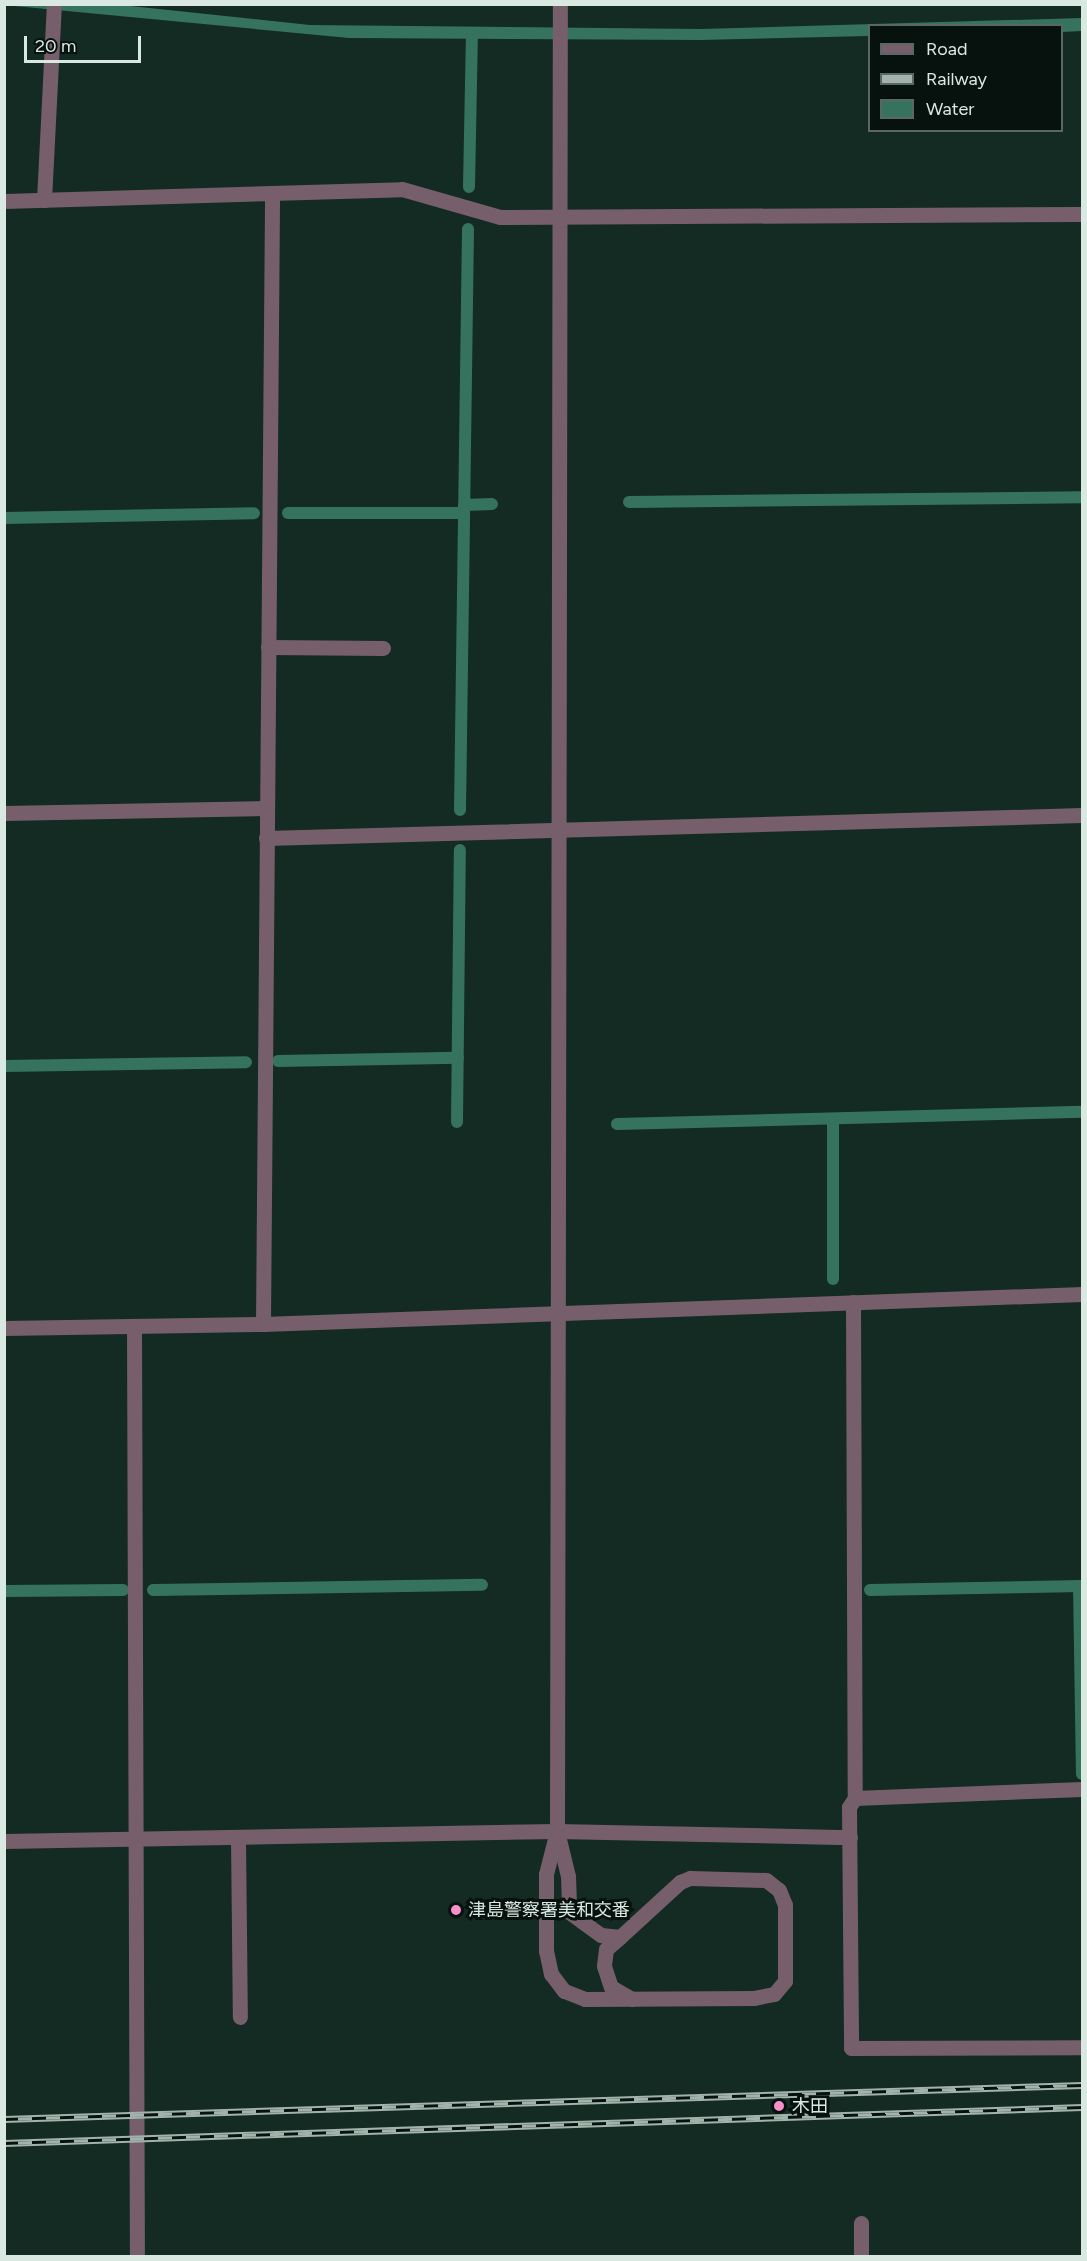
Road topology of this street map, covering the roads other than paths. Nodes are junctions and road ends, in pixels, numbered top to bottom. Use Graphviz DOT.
graph roads {
  1 [pos="560,4"];
  2 [pos="54,12"];
  3 [pos="272,193"];
  4 [pos="44,200"];
  5 [pos="4,201"];
  6 [pos="1083,213"];
  7 [pos="560,217"];
  8 [pos="268,647"];
  9 [pos="383,648"];
  10 [pos="266,808"];
  11 [pos="4,813"];
  12 [pos="1083,815"];
  13 [pos="559,829"];
  14 [pos="266,838"];
  15 [pos="1083,1294"];
  16 [pos="853,1302"];
  17 [pos="558,1313"];
  18 [pos="263,1323"];
  19 [pos="134,1326"];
  20 [pos="4,1328"];
  21 [pos="1083,1788"];
  22 [pos="855,1798"];
  23 [pos="557,1831"];
  24 [pos="850,1837"];
  25 [pos="238,1838"];
  26 [pos="138,1839"];
  27 [pos="4,1841"];
  28 [pos="620,1937"];
  29 [pos="632,1999"];
  30 [pos="240,2017"];
  31 [pos="1083,2047"];
  32 [pos="861,2223"];
  33 [pos="137,2256"];
  34 [pos="861,2256"];
  1 -- 7 [label="street"];
  2 -- 4 [label="street"];
  3 -- 4 [label="street"];
  3 -- 7 [label="street"];
  3 -- 8 [label="street"];
  4 -- 5 [label="street"];
  6 -- 7 [label="street"];
  7 -- 13 [label="street"];
  8 -- 9 [label="street"];
  8 -- 10 [label="street"];
  10 -- 11 [label="street"];
  10 -- 14 [label="street"];
  12 -- 13 [label="street"];
  13 -- 14 [label="street"];
  13 -- 17 [label="street"];
  14 -- 18 [label="street"];
  15 -- 16 [label="street"];
  16 -- 17 [label="street"];
  16 -- 22 [label="street"];
  17 -- 18 [label="street"];
  17 -- 23 [label="street"];
  18 -- 19 [label="street"];
  19 -- 20 [label="street"];
  19 -- 26 [label="street"];
  21 -- 22 [label="street"];
  22 -- 24 [label="street"];
  23 -- 24 [label="street"];
  23 -- 25 [label="street"];
  23 -- 28 [label="street"];
  23 -- 29 [label="street"];
  24 -- 31 [label="street"];
  25 -- 26 [label="street"];
  25 -- 30 [label="street"];
  26 -- 27 [label="street"];
  26 -- 33 [label="street"];
  28 -- 29 [label="street"];
  28 -- 29 [label="street"];
  32 -- 34 [label="street"];
}
